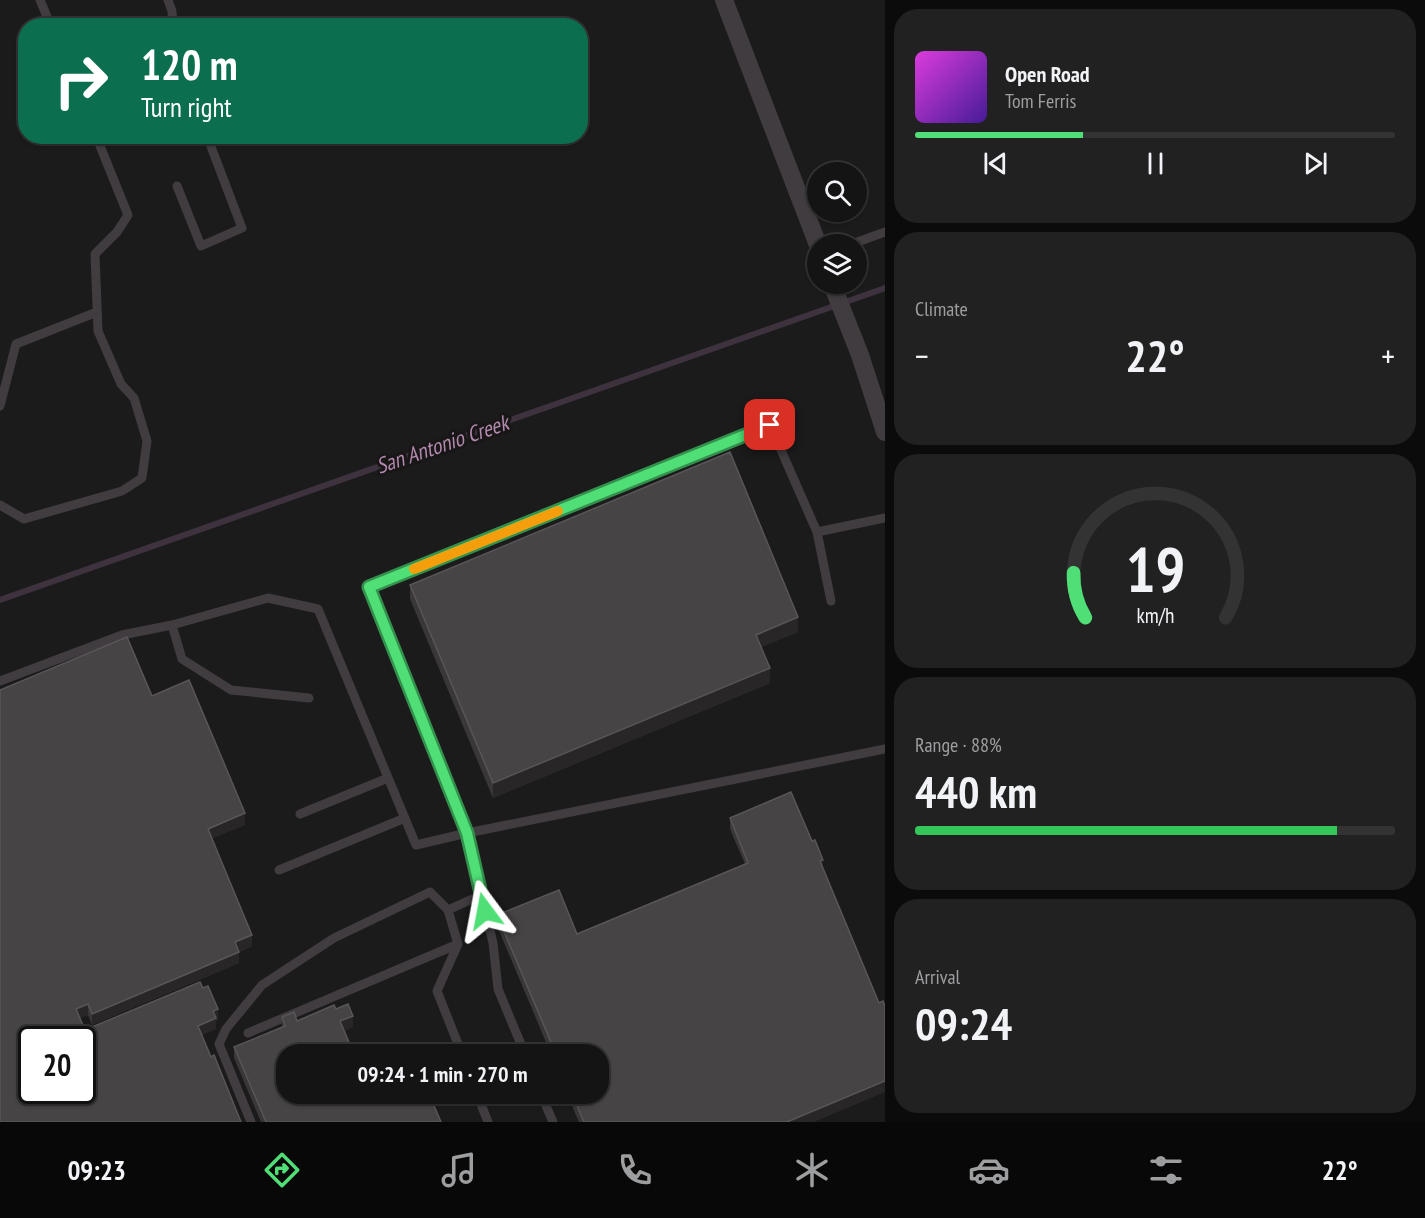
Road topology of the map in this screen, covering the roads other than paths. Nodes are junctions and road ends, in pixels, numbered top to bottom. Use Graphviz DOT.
graph roads {
  1 [pos="40,0"];
  2 [pos="168,0"];
  3 [pos="724,0"];
  4 [pos="48,18"];
  5 [pos="172,18"];
  6 [pos="99,144"];
  7 [pos="210,144"];
  8 [pos="177,186"];
  9 [pos="885,232"];
  10 [pos="814,234"];
  11 [pos="867,239"];
  12 [pos="836,294"];
  13 [pos="97,312"];
  14 [pos="0,406"];
  15 [pos="885,432"];
  16 [pos="0,505"];
  17 [pos="885,518"];
  18 [pos="817,532"];
  19 [pos="831,601"];
  20 [pos="172,626"];
  21 [pos="0,681"];
  22 [pos="309,698"];
  23 [pos="885,749"];
  24 [pos="388,778"];
  25 [pos="300,814"];
  26 [pos="405,818"];
  27 [pos="467,833"];
  28 [pos="279,870"];
  29 [pos="481,895"];
  30 [pos="448,910"];
  31 [pos="458,944"];
  32 [pos="248,1033"];
  33 [pos="458,1044"];
  34 [pos="521,1044"];
  35 [pos="481,1104"];
  36 [pos="545,1104"];
  37 [pos="251,1122"];
  38 [pos="488,1122"];
  39 [pos="553,1122"];
  1 -- 4 [label="lane"];
  2 -- 5 [label="lane"];
  3 -- 10 [label="street"];
  6 -- 13 [label="lane"];
  7 -- 8 [label="lane"];
  9 -- 11 [label="lane"];
  12 -- 15 [label="street"];
  13 -- 14 [label="lane"];
  13 -- 16 [label="lane"];
  17 -- 18 [label="lane"];
  18 -- 19 [label="lane"];
  18 -- 27 [label="lane"];
  20 -- 21 [label="lane"];
  20 -- 22 [label="lane"];
  20 -- 24 [label="lane"];
  23 -- 27 [label="lane"];
  24 -- 25 [label="lane"];
  24 -- 26 [label="lane"];
  26 -- 27 [label="lane"];
  26 -- 28 [label="lane"];
  27 -- 29 [label="lane"];
  29 -- 30 [label="lane"];
  29 -- 34 [label="lane"];
  30 -- 31 [label="lane"];
  30 -- 37 [label="lane"];
  31 -- 32 [label="lane"];
  31 -- 33 [label="lane"];
  35 -- 38 [label="lane"];
  36 -- 39 [label="lane"];
}
